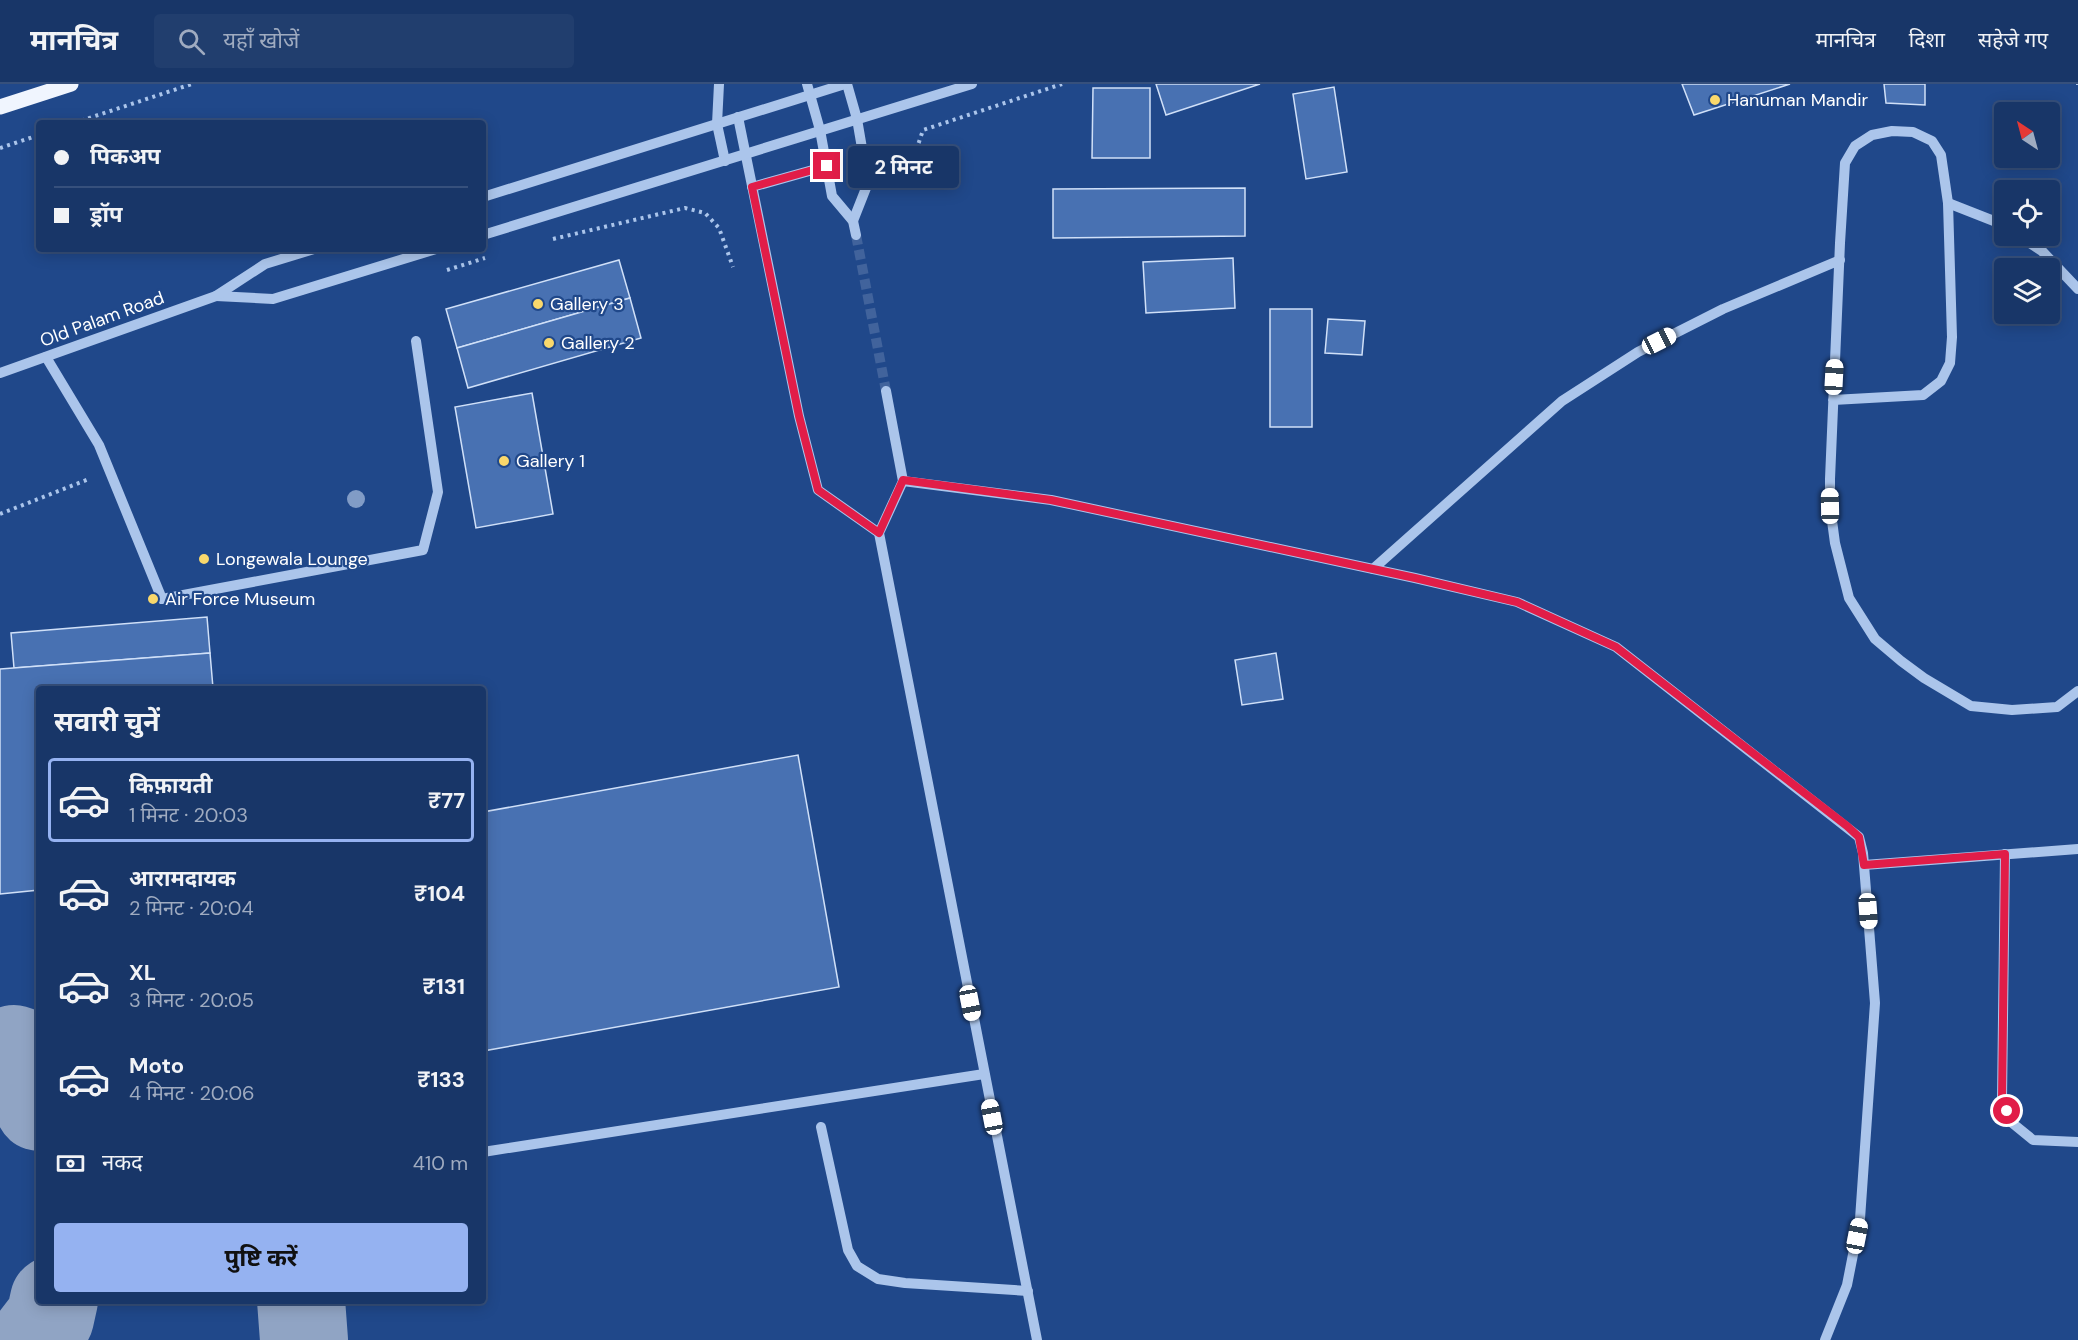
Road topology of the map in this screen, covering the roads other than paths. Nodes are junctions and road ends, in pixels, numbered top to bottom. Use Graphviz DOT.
graph roads {
  1 [pos="71,84"];
  2 [pos="719,84"];
  3 [pos="846,84"];
  4 [pos="972,84"];
  5 [pos="809,89"];
  6 [pos="0,107"];
  7 [pos="738,117"];
  8 [pos="857,119"];
  9 [pos="717,124"];
  10 [pos="820,130"];
  11 [pos="746,155"];
  12 [pos="725,161"];
  13 [pos="827,166"];
  14 [pos="752,187"];
  15 [pos="486,196"];
  16 [pos="1948,203"];
  17 [pos="853,221"];
  18 [pos="1994,221"];
  19 [pos="486,234"];
  20 [pos="856,235"];
  21 [pos="2034,246"];
  22 [pos="304,252"];
  23 [pos="426,252"];
  24 [pos="1840,260"];
  25 [pos="2078,289"];
  26 [pos="216,296"];
  27 [pos="416,341"];
  28 [pos="46,357"];
  29 [pos="0,373"];
  30 [pos="886,391"];
  31 [pos="1833,400"];
  32 [pos="903,480"];
  33 [pos="879,533"];
  34 [pos="1373,569"];
  35 [pos="2078,691"];
  36 [pos="2078,849"];
  37 [pos="2005,854"];
  38 [pos="1864,865"];
  39 [pos="984,1074"];
  40 [pos="821,1126"];
  41 [pos="2078,1142"];
  42 [pos="486,1152"];
  43 [pos="1028,1291"];
  44 [pos="1037,1340"];
  45 [pos="1825,1340"];
  1 -- 6 [label="main road"];
  2 -- 9 [label="street"];
  3 -- 5 [label="street"];
  3 -- 8 [label="street"];
  4 -- 8 [label="street"];
  5 -- 7 [label="street"];
  5 -- 10 [label="street"];
  7 -- 9 [label="street"];
  7 -- 11 [label="street"];
  8 -- 10 [label="street"];
  8 -- 17 [label="street"];
  9 -- 12 [label="street"];
  9 -- 15 [label="street"];
  10 -- 11 [label="street"];
  10 -- 13 [label="street"];
  11 -- 12 [label="street"];
  11 -- 14 [label="street"];
  12 -- 19 [label="street"];
  13 -- 14 [label="street"];
  13 -- 17 [label="street"];
  14 -- 33 [label="street"];
  16 -- 18 [label="street"];
  16 -- 24 [label="street"];
  16 -- 31 [label="street"];
  17 -- 20 [label="street"];
  21 -- 25 [label="street"];
  22 -- 26 [label="street"];
  23 -- 26 [label="street"];
  24 -- 31 [label="street"];
  24 -- 34 [label="street"];
  26 -- 28 [label="street, Old Palam Road"];
  27 -- 28 [label="street"];
  28 -- 29 [label="street, Old Palam Road"];
  30 -- 32 [label="street"];
  31 -- 35 [label="street"];
  32 -- 33 [label="street"];
  32 -- 34 [label="street"];
  33 -- 39 [label="street"];
  34 -- 38 [label="street"];
  36 -- 37 [label="street"];
  37 -- 38 [label="street"];
  37 -- 41 [label="street"];
  38 -- 45 [label="street"];
  39 -- 42 [label="street"];
  39 -- 43 [label="street"];
  40 -- 43 [label="street"];
  43 -- 44 [label="street"];
}
